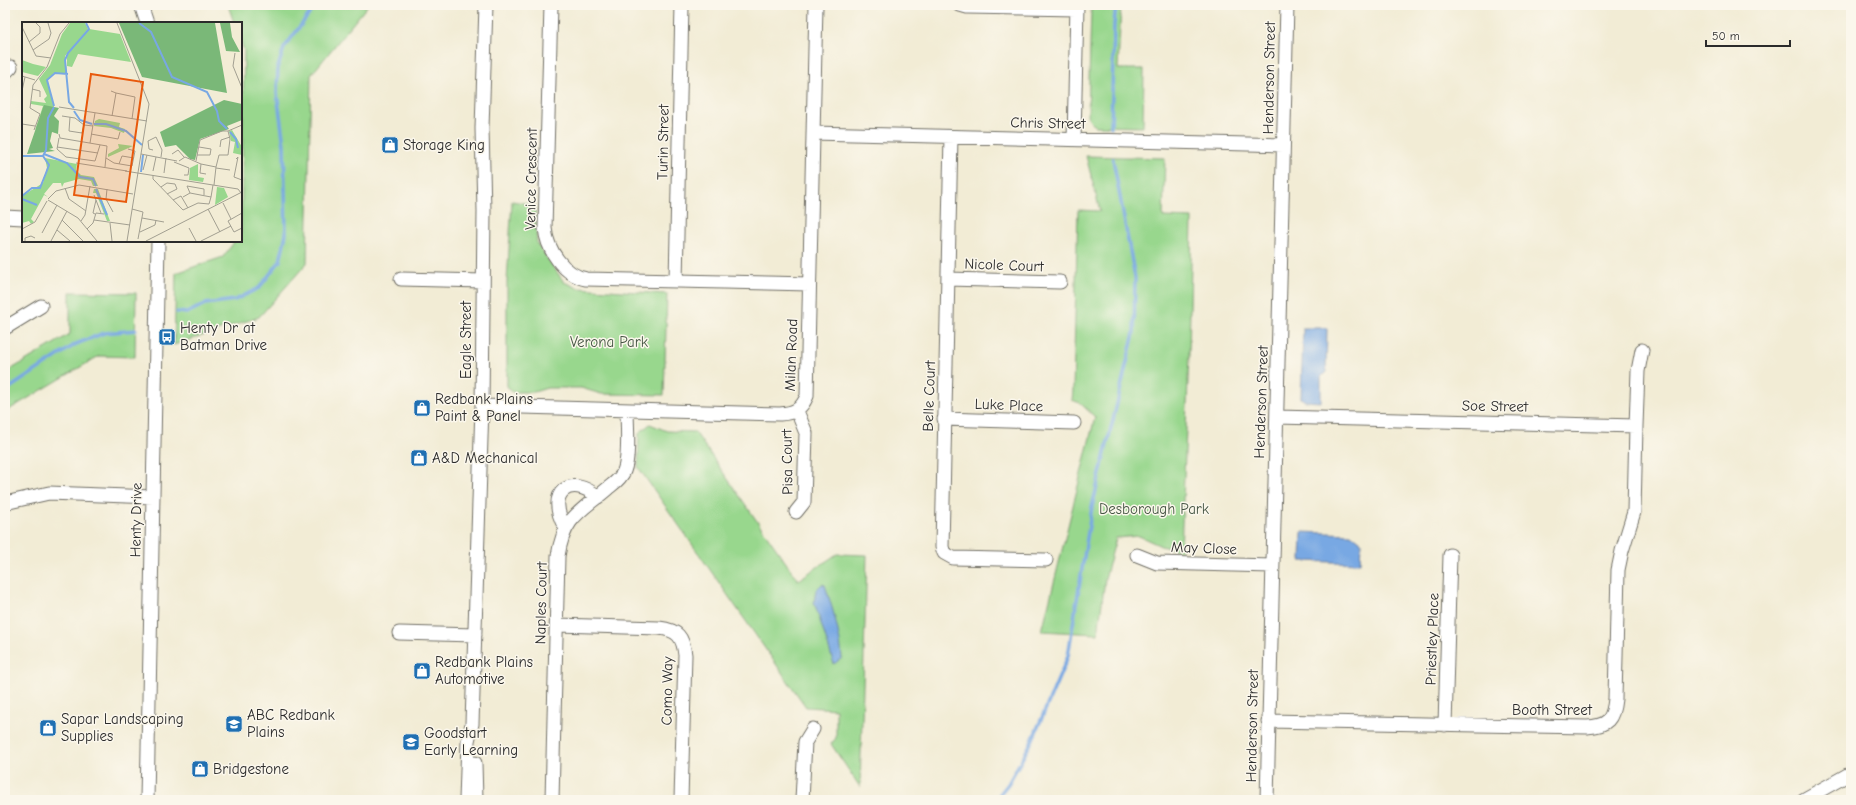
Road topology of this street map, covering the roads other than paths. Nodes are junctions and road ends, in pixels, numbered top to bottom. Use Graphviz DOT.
graph roads {
  1 [pos="141,5"];
  2 [pos="486,5"];
  3 [pos="551,5"];
  4 [pos="682,5"];
  5 [pos="816,5"];
  6 [pos="960,5"];
  7 [pos="1287,5"];
  8 [pos="1077,7"];
  9 [pos="147,22"];
  10 [pos="813,133"];
  11 [pos="951,137"];
  12 [pos="1074,140"];
  13 [pos="1283,145"];
  14 [pos="5,217"];
  15 [pos="22,218"];
  16 [pos="158,242"];
  17 [pos="401,279"];
  18 [pos="948,279"];
  19 [pos="482,281"];
  20 [pos="676,281"];
  21 [pos="1060,282"];
  22 [pos="809,284"];
  23 [pos="41,306"];
  24 [pos="5,328"];
  25 [pos="1642,350"];
  26 [pos="482,406"];
  27 [pos="627,410"];
  28 [pos="797,411"];
  29 [pos="1277,417"];
  30 [pos="944,419"];
  31 [pos="1074,422"];
  32 [pos="1636,426"];
  33 [pos="153,497"];
  34 [pos="598,497"];
  35 [pos="5,503"];
  36 [pos="796,512"];
  37 [pos="565,528"];
  38 [pos="1137,555"];
  39 [pos="1450,555"];
  40 [pos="1046,560"];
  41 [pos="1272,566"];
  42 [pos="557,625"];
  43 [pos="399,633"];
  44 [pos="475,635"];
  45 [pos="1268,721"];
  46 [pos="472,724"];
  47 [pos="1445,725"];
  48 [pos="813,729"];
  49 [pos="1851,773"];
  50 [pos="147,800"];
  51 [pos="466,800"];
  52 [pos="476,800"];
  53 [pos="552,800"];
  54 [pos="681,800"];
  55 [pos="802,800"];
  56 [pos="1267,800"];
  57 [pos="1803,800"];
  1 -- 9 [label="street"];
  2 -- 19 [label="street, Eagle Street"];
  3 -- 20 [label="street, Venice Crescent"];
  4 -- 20 [label="street, Turin Street"];
  5 -- 10 [label="street, Milan Road"];
  6 -- 8 [label="street"];
  7 -- 13 [label="street, Henderson Street"];
  8 -- 12 [label="street"];
  10 -- 11 [label="street, Chris Street"];
  10 -- 22 [label="street, Milan Road"];
  11 -- 12 [label="street, Chris Street"];
  11 -- 18 [label="street, Belle Court"];
  12 -- 13 [label="street, Chris Street"];
  13 -- 29 [label="street, Henderson Street"];
  14 -- 15 [label="street"];
  16 -- 33 [label="street, Henty Drive"];
  17 -- 19 [label="street"];
  18 -- 21 [label="street, Nicole Court"];
  18 -- 30 [label="street, Belle Court"];
  19 -- 26 [label="street, Eagle Street"];
  20 -- 22 [label="street, Venice Crescent"];
  22 -- 28 [label="street, Milan Road"];
  23 -- 24 [label="street"];
  25 -- 32 [label="street"];
  26 -- 27 [label="street, Milan Road"];
  26 -- 44 [label="street, Eagle Street"];
  27 -- 28 [label="street, Milan Road"];
  27 -- 34 [label="street, Naples Court"];
  28 -- 36 [label="street, Pisa Court"];
  29 -- 32 [label="street, Soe Street"];
  29 -- 41 [label="street, Henderson Street"];
  30 -- 31 [label="street, Luke Place"];
  30 -- 40 [label="street, Belle Court"];
  32 -- 47 [label="street, Booth Street"];
  33 -- 35 [label="street"];
  33 -- 50 [label="street, Henty Drive"];
  34 -- 37 [label="street, Naples Court"];
  34 -- 37 [label="street"];
  37 -- 42 [label="street, Naples Court"];
  38 -- 41 [label="street, May Close"];
  39 -- 47 [label="street, Priestley Place"];
  41 -- 45 [label="street, Henderson Street"];
  42 -- 53 [label="street, Naples Court"];
  42 -- 54 [label="street, Como Way"];
  43 -- 44 [label="street"];
  44 -- 46 [label="street, Eagle Street"];
  45 -- 47 [label="street, Booth Street"];
  45 -- 56 [label="street, Henderson Street"];
  46 -- 51 [label="street, Eagle Street"];
  46 -- 52 [label="street, Eagle Street"];
  48 -- 55 [label="street"];
  49 -- 57 [label="street"];
}
